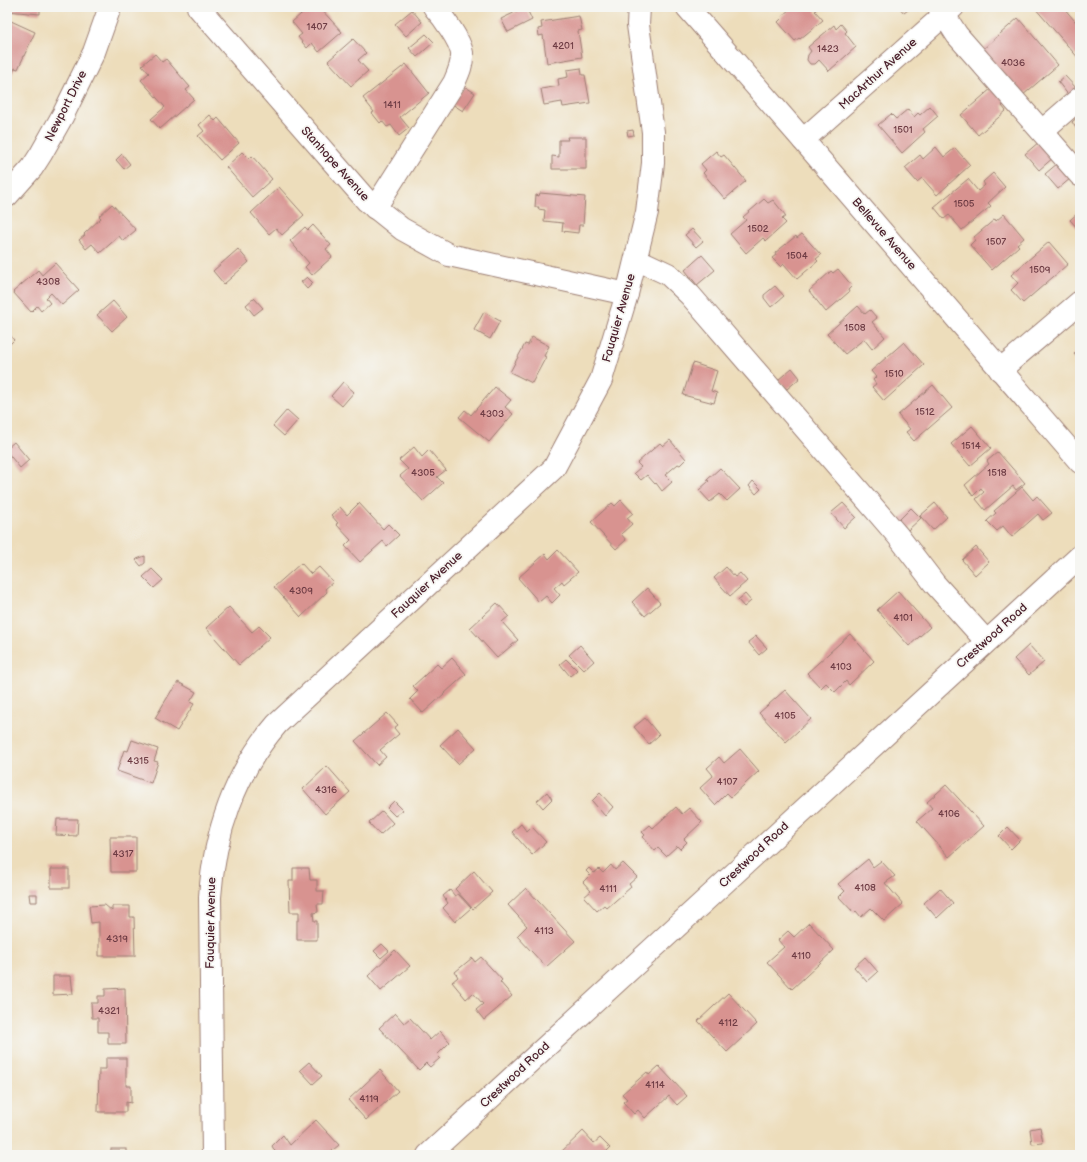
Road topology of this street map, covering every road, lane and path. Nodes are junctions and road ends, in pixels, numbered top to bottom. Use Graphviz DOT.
graph roads {
  1 [pos="110,7"];
  2 [pos="198,7"];
  3 [pos="434,7"];
  4 [pos="639,7"];
  5 [pos="686,7"];
  6 [pos="946,10"];
  7 [pos="1080,98"];
  8 [pos="1042,131"];
  9 [pos="803,140"];
  10 [pos="1080,175"];
  11 [pos="7,196"];
  12 [pos="375,208"];
  13 [pos="636,259"];
  14 [pos="627,294"];
  15 [pos="1080,302"];
  16 [pos="1000,370"];
  17 [pos="1080,462"];
  18 [pos="1080,556"];
  19 [pos="986,641"];
  20 [pos="213,1155"];
  21 [pos="428,1155"];
  1 -- 11 [label="street, Newport Drive"];
  2 -- 12 [label="street, Stanhope Avenue"];
  3 -- 12 [label="street"];
  4 -- 13 [label="street, Fauquier Avenue"];
  5 -- 9 [label="street, Bellevue Avenue"];
  6 -- 8 [label="street"];
  6 -- 9 [label="street, MacArthur Avenue"];
  7 -- 8 [label="street"];
  8 -- 10 [label="street"];
  9 -- 16 [label="street, Bellevue Avenue"];
  12 -- 14 [label="street, Stanhope Avenue"];
  13 -- 14 [label="street, Fauquier Avenue"];
  13 -- 19 [label="street"];
  14 -- 20 [label="street, Fauquier Avenue"];
  15 -- 16 [label="street"];
  16 -- 17 [label="street, Bellevue Avenue"];
  18 -- 19 [label="street, Crestwood Road"];
  19 -- 21 [label="street, Crestwood Road"];
}
